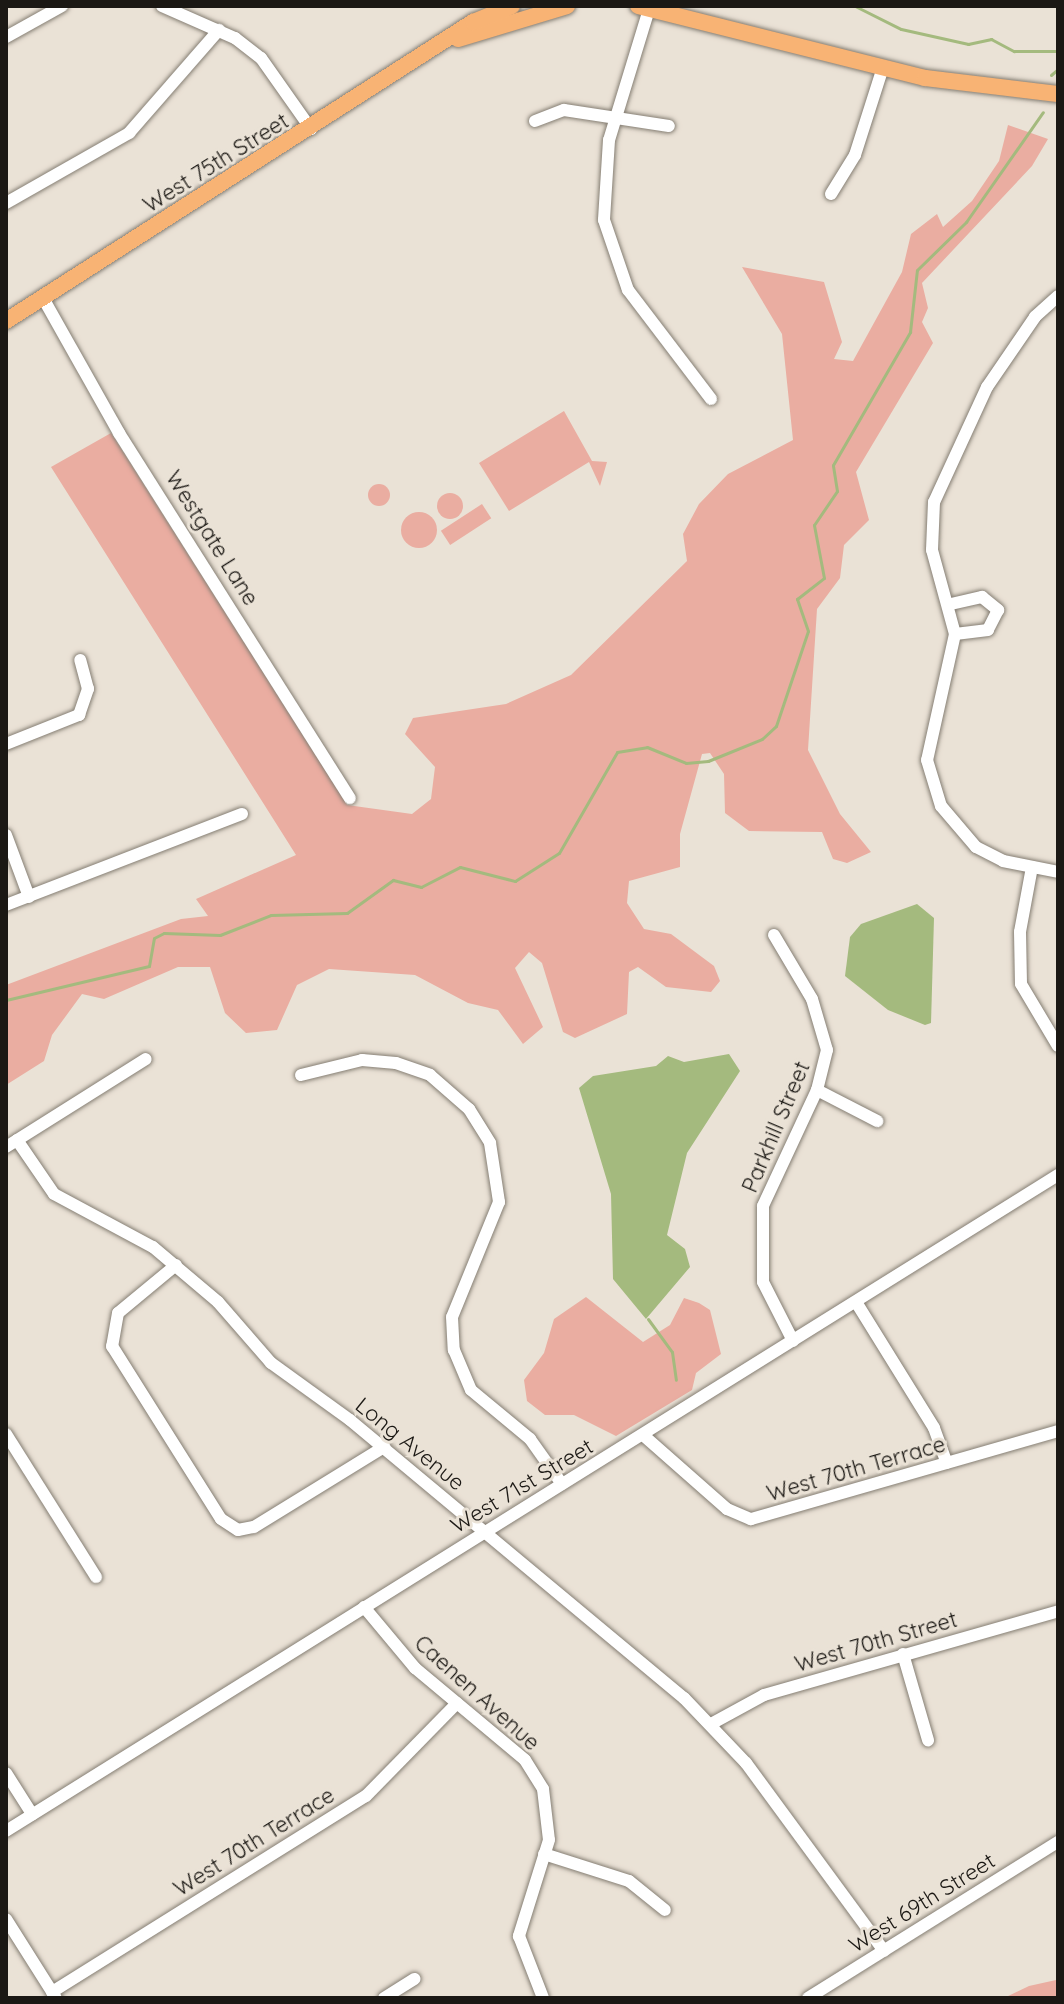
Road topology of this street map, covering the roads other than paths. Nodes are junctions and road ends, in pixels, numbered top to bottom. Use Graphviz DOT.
graph roads {
  1 [pos="62,6"];
  2 [pos="162,6"];
  3 [pos="512,6"];
  4 [pos="567,6"];
  5 [pos="681,6"];
  6 [pos="646,7"];
  7 [pos="219,30"];
  8 [pos="6,37"];
  9 [pos="448,42"];
  10 [pos="797,44"];
  11 [pos="883,67"];
  12 [pos="1058,94"];
  13 [pos="618,119"];
  14 [pos="535,121"];
  15 [pos="669,126"];
  16 [pos="311,129"];
  17 [pos="831,194"];
  18 [pos="6,203"];
  19 [pos="1058,296"];
  20 [pos="43,298"];
  21 [pos="6,321"];
  22 [pos="711,399"];
  23 [pos="951,604"];
  24 [pos="955,634"];
  25 [pos="80,660"];
  26 [pos="6,744"];
  27 [pos="350,798"];
  28 [pos="242,814"];
  29 [pos="6,835"];
  30 [pos="1032,867"];
  31 [pos="1058,872"];
  32 [pos="29,897"];
  33 [pos="6,905"];
  34 [pos="774,935"];
  35 [pos="1058,1046"];
  36 [pos="146,1059"];
  37 [pos="301,1075"];
  38 [pos="817,1090"];
  39 [pos="877,1121"];
  40 [pos="12,1143"];
  41 [pos="1058,1175"];
  42 [pos="176,1265"];
  43 [pos="856,1302"];
  44 [pos="793,1341"];
  45 [pos="1058,1431"];
  46 [pos="6,1434"];
  47 [pos="643,1435"];
  48 [pos="384,1447"];
  49 [pos="947,1463"];
  50 [pos="562,1484"];
  51 [pos="486,1530"];
  52 [pos="96,1577"];
  53 [pos="364,1607"];
  54 [pos="1058,1611"];
  55 [pos="903,1654"];
  56 [pos="457,1703"];
  57 [pos="711,1724"];
  58 [pos="928,1740"];
  59 [pos="6,1773"];
  60 [pos="32,1814"];
  61 [pos="6,1831"];
  62 [pos="1058,1842"];
  63 [pos="544,1854"];
  64 [pos="665,1910"];
  65 [pos="6,1919"];
  66 [pos="884,1951"];
  67 [pos="414,1979"];
  68 [pos="54,1995"];
  69 [pos="384,1998"];
  70 [pos="543,1998"];
  71 [pos="808,1998"];
  1 -- 8 [label="street"];
  2 -- 7 [label="street"];
  3 -- 9 [label="main road, West 75th Street"];
  4 -- 9 [label="main road, West 75th Street"];
  5 -- 10 [label="main road"];
  6 -- 10 [label="main road"];
  6 -- 13 [label="street"];
  7 -- 16 [label="street"];
  7 -- 18 [label="street"];
  9 -- 16 [label="main road, West 75th Street"];
  10 -- 11 [label="main road"];
  11 -- 12 [label="main road"];
  11 -- 17 [label="street"];
  13 -- 14 [label="street"];
  13 -- 15 [label="street"];
  13 -- 22 [label="street"];
  16 -- 20 [label="main road, West 75th Street"];
  19 -- 23 [label="street"];
  20 -- 21 [label="main road, West 75th Street"];
  20 -- 27 [label="street, Westgate Lane"];
  23 -- 24 [label="street"];
  23 -- 24 [label="street"];
  24 -- 30 [label="street"];
  25 -- 26 [label="street"];
  28 -- 32 [label="street"];
  29 -- 32 [label="street"];
  30 -- 31 [label="street"];
  30 -- 35 [label="street"];
  32 -- 33 [label="street"];
  34 -- 38 [label="street, Parkhill Street"];
  36 -- 40 [label="street"];
  37 -- 50 [label="street"];
  38 -- 39 [label="street"];
  38 -- 44 [label="street, Parkhill Street"];
  40 -- 42 [label="street, Long Avenue"];
  41 -- 43 [label="street, West 71st Street"];
  42 -- 48 [label="street, Long Avenue"];
  42 -- 48 [label="street"];
  43 -- 44 [label="street, West 71st Street"];
  43 -- 49 [label="street"];
  44 -- 47 [label="street, West 71st Street"];
  45 -- 49 [label="street, West 70th Terrace"];
  46 -- 52 [label="street"];
  47 -- 49 [label="street, West 70th Terrace"];
  47 -- 50 [label="street, West 71st Street"];
  48 -- 51 [label="street, Long Avenue"];
  50 -- 51 [label="street, West 71st Street"];
  51 -- 53 [label="street, West 71st Street"];
  51 -- 57 [label="street, Long Avenue"];
  53 -- 56 [label="street, Caenen Avenue"];
  53 -- 60 [label="street, West 71st Street"];
  54 -- 55 [label="street, West 70th Street"];
  55 -- 57 [label="street, West 70th Street"];
  55 -- 58 [label="street"];
  56 -- 63 [label="street, Caenen Avenue"];
  56 -- 68 [label="street, West 70th Terrace"];
  57 -- 66 [label="street, Long Avenue"];
  59 -- 60 [label="street"];
  60 -- 61 [label="street, West 71st Street"];
  62 -- 66 [label="street, West 69th Street"];
  63 -- 64 [label="street"];
  63 -- 70 [label="street, Caenen Avenue"];
  65 -- 68 [label="street"];
  66 -- 71 [label="street, West 69th Street"];
  67 -- 69 [label="street"];
}
